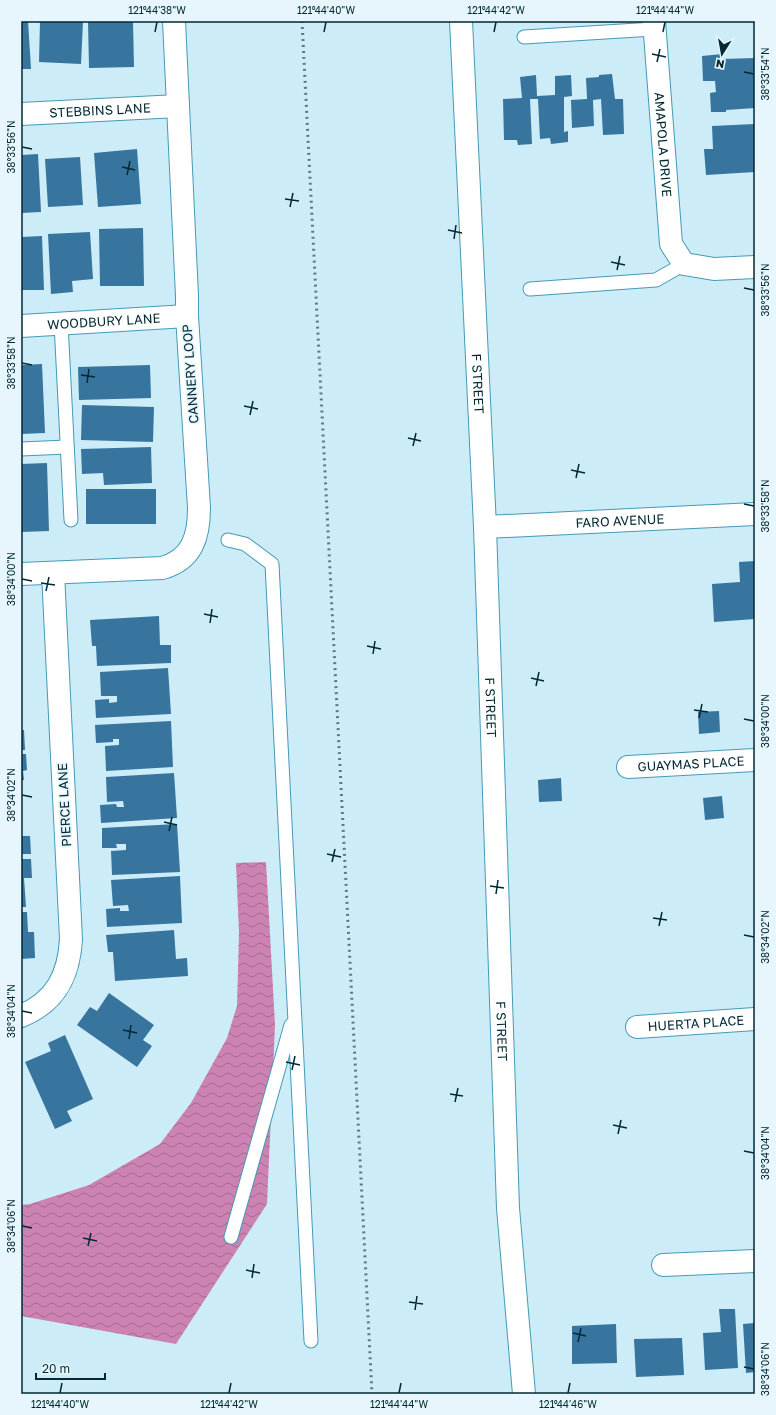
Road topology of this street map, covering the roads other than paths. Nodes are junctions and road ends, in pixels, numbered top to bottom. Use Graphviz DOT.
graph roads {
  1 [pos="174,21"];
  2 [pos="461,21"];
  3 [pos="654,25"];
  4 [pos="524,37"];
  5 [pos="178,106"];
  6 [pos="21,114"];
  7 [pos="684,264"];
  8 [pos="755,267"];
  9 [pos="530,289"];
  10 [pos="187,316"];
  11 [pos="61,323"];
  12 [pos="21,326"];
  13 [pos="67,447"];
  14 [pos="21,449"];
  15 [pos="755,514"];
  16 [pos="70,520"];
  17 [pos="485,528"];
  18 [pos="228,540"];
  19 [pos="53,573"];
  20 [pos="21,574"];
  21 [pos="755,760"];
  22 [pos="628,767"];
  23 [pos="295,1014"];
  24 [pos="21,1016"];
  25 [pos="755,1019"];
  26 [pos="637,1027"];
  27 [pos="231,1237"];
  28 [pos="755,1261"];
  29 [pos="663,1265"];
  30 [pos="311,1341"];
  31 [pos="524,1394"];
  1 -- 5 [label="street, CANNERY LOOP"];
  2 -- 17 [label="street, F STREET"];
  3 -- 4 [label="lane"];
  3 -- 7 [label="street, AMAPOLA DRIVE"];
  5 -- 6 [label="street, STEBBINS LANE"];
  5 -- 10 [label="street, CANNERY LOOP"];
  7 -- 8 [label="street"];
  7 -- 9 [label="lane"];
  10 -- 11 [label="street, WOODBURY LANE"];
  10 -- 19 [label="street, CANNERY LOOP"];
  11 -- 12 [label="street, WOODBURY LANE"];
  11 -- 13 [label="lane"];
  13 -- 14 [label="lane"];
  13 -- 16 [label="lane"];
  15 -- 17 [label="street, FARO AVENUE"];
  17 -- 31 [label="street, F STREET"];
  18 -- 23 [label="lane"];
  19 -- 20 [label="street, CANNERY LOOP"];
  19 -- 24 [label="street, PIERCE LANE"];
  21 -- 22 [label="street, GUAYMAS PLACE"];
  23 -- 27 [label="lane"];
  23 -- 30 [label="lane"];
  25 -- 26 [label="street, HUERTA PLACE"];
  28 -- 29 [label="street"];
}
